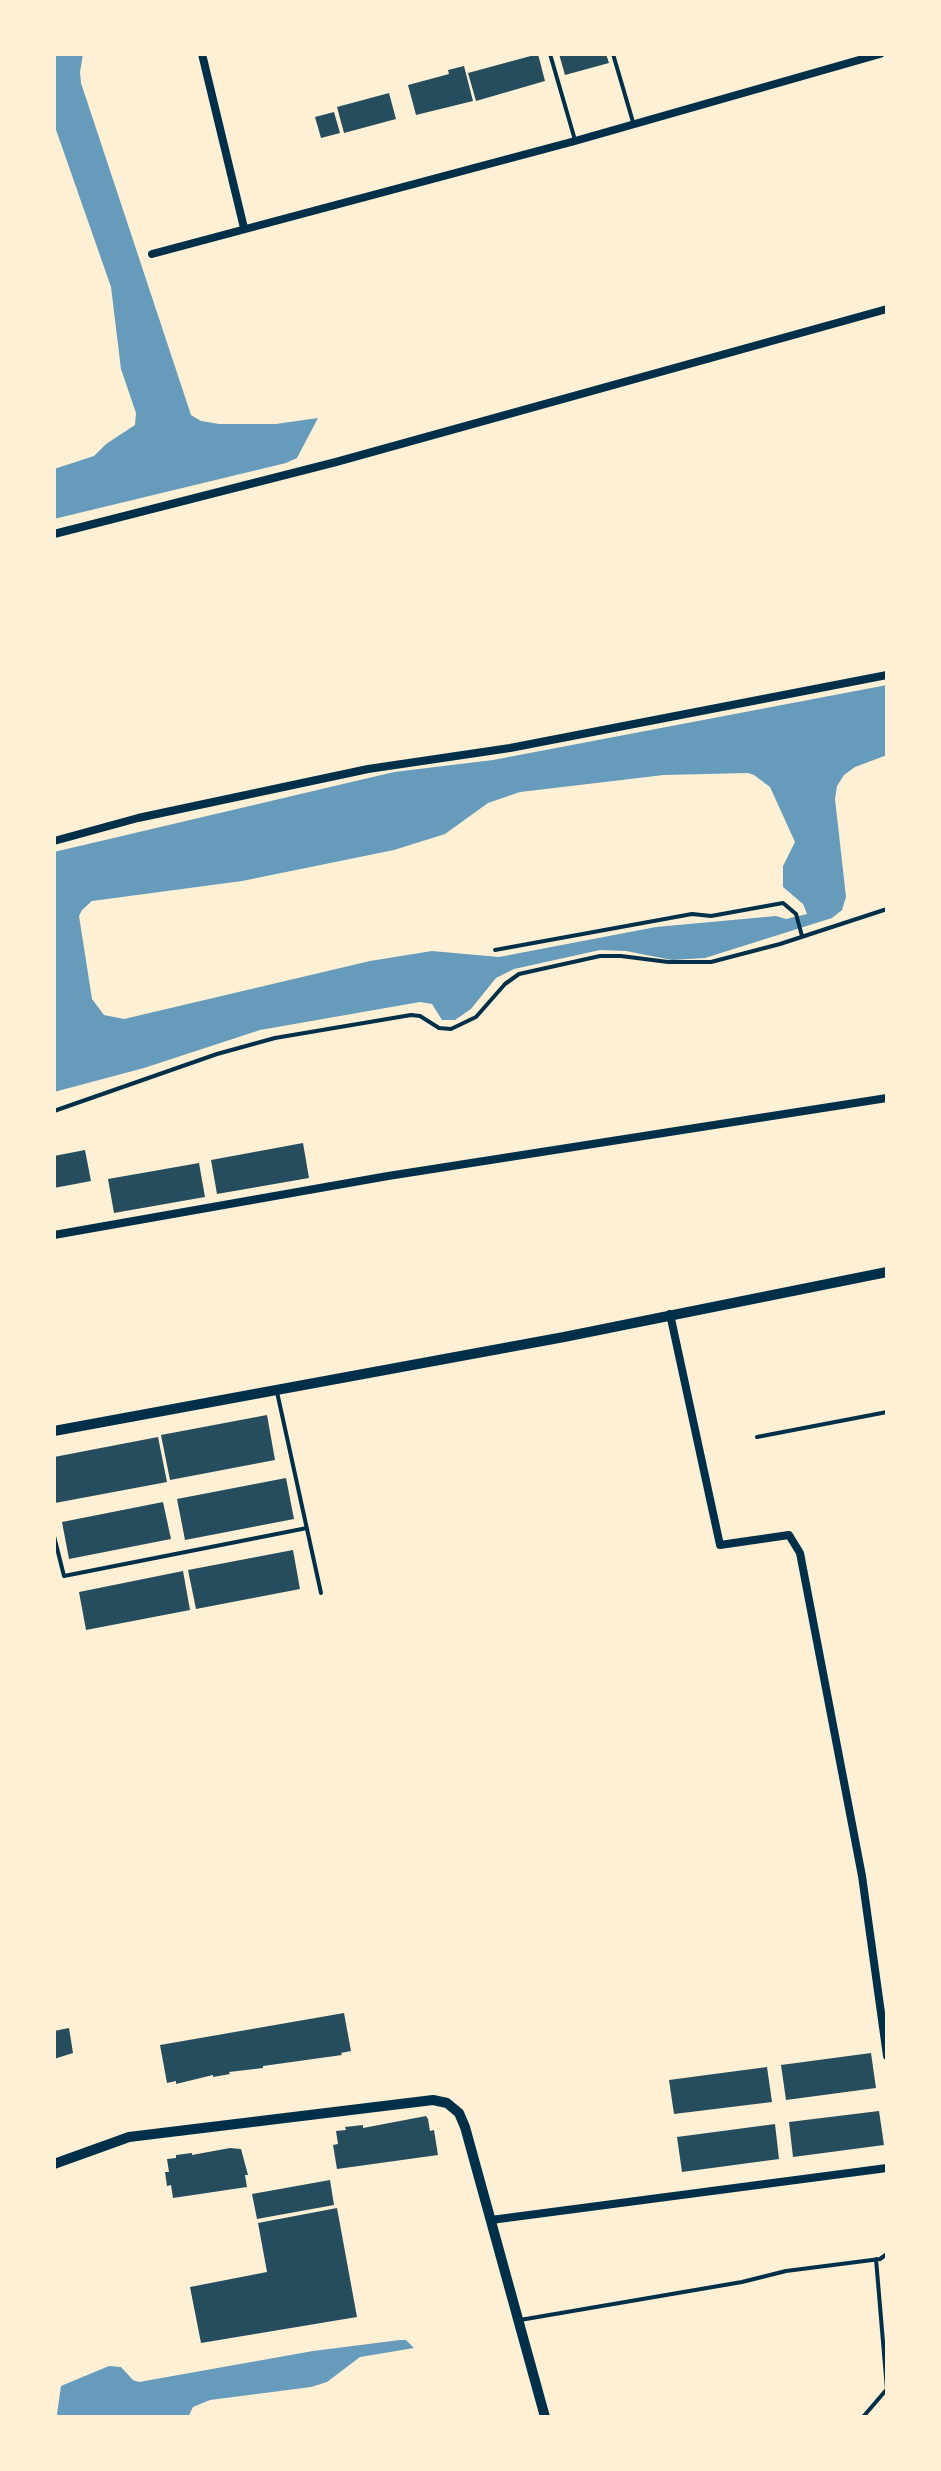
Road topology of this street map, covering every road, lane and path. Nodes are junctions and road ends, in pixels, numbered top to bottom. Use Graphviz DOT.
graph roads {
  1 [pos="202,54"];
  2 [pos="550,54"];
  3 [pos="613,54"];
  4 [pos="880,54"];
  5 [pos="634,125"];
  6 [pos="575,141"];
  7 [pos="244,228"];
  8 [pos="152,254"];
  9 [pos="887,309"];
  10 [pos="54,534"];
  11 [pos="887,675"];
  12 [pos="54,841"];
  13 [pos="887,909"];
  14 [pos="802,936"];
  15 [pos="495,950"];
  16 [pos="887,1098"];
  17 [pos="54,1111"];
  18 [pos="54,1235"];
  19 [pos="887,1272"];
  20 [pos="670,1314"];
  21 [pos="277,1389"];
  22 [pos="887,1412"];
  23 [pos="54,1431"];
  24 [pos="757,1437"];
  25 [pos="307,1528"];
  26 [pos="54,1536"];
  27 [pos="321,1593"];
  28 [pos="887,2056"];
  29 [pos="54,2164"];
  30 [pos="887,2168"];
  31 [pos="491,2220"];
  32 [pos="887,2254"];
  33 [pos="876,2259"];
  34 [pos="519,2320"];
  35 [pos="545,2417"];
  36 [pos="863,2417"];
  1 -- 7 [label="street"];
  2 -- 6 [label="lane"];
  3 -- 5 [label="lane"];
  4 -- 5 [label="street"];
  5 -- 6 [label="street"];
  6 -- 7 [label="street"];
  7 -- 8 [label="street"];
  9 -- 10 [label="street"];
  11 -- 12 [label="street"];
  13 -- 14 [label="lane"];
  14 -- 15 [label="lane"];
  14 -- 17 [label="lane"];
  16 -- 18 [label="street"];
  19 -- 20 [label="street"];
  20 -- 21 [label="street"];
  20 -- 28 [label="street"];
  21 -- 23 [label="street"];
  21 -- 25 [label="lane"];
  22 -- 24 [label="lane"];
  25 -- 26 [label="lane"];
  25 -- 27 [label="lane"];
  29 -- 31 [label="street"];
  30 -- 31 [label="street"];
  31 -- 34 [label="street"];
  32 -- 33 [label="lane"];
  33 -- 34 [label="lane"];
  33 -- 36 [label="lane"];
  34 -- 35 [label="street"];
}
